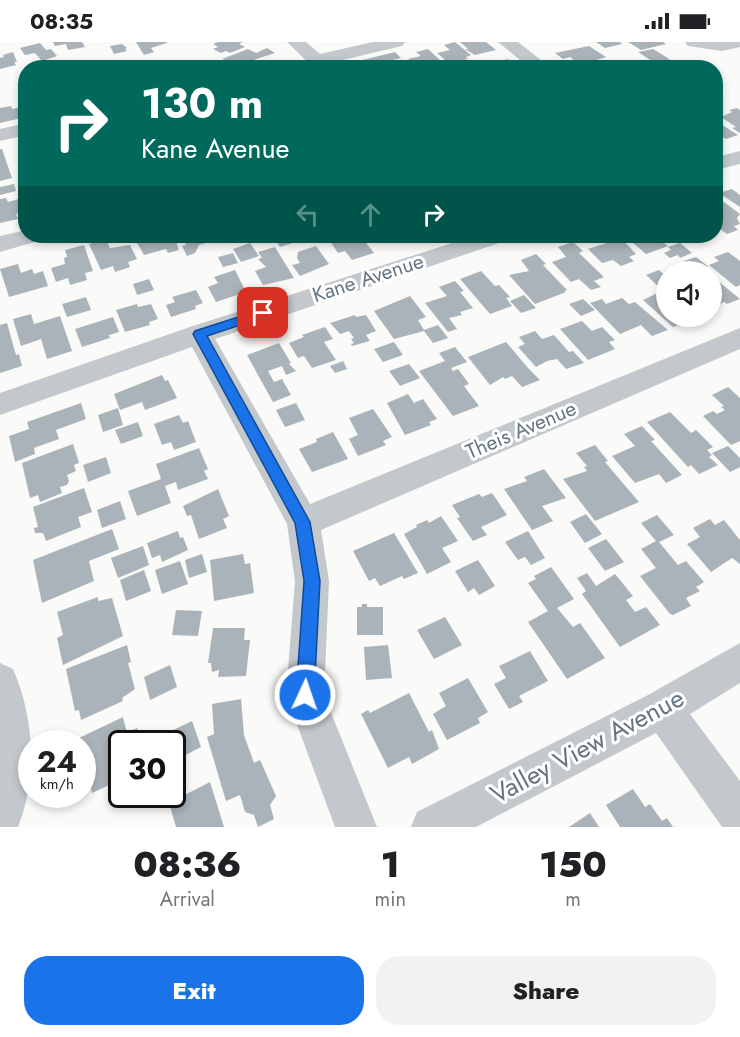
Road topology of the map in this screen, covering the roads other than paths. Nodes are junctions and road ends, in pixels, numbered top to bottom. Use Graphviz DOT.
graph roads {
  1 [pos="296,42"];
  2 [pos="396,42"];
  3 [pos="507,42"];
  4 [pos="694,42"];
  5 [pos="737,42"];
  6 [pos="317,60"];
  7 [pos="335,60"];
  8 [pos="531,60"];
  9 [pos="18,134"];
  10 [pos="0,135"];
  11 [pos="740,157"];
  12 [pos="723,162"];
  13 [pos="18,239"];
  14 [pos="476,243"];
  15 [pos="0,244"];
  16 [pos="199,334"];
  17 [pos="740,339"];
  18 [pos="0,404"];
  19 [pos="303,522"];
  20 [pos="740,663"];
  21 [pos="0,682"];
  22 [pos="662,709"];
  23 [pos="740,816"];
  24 [pos="0,819"];
  25 [pos="356,827"];
  26 [pos="432,827"];
  1 -- 6 [label="street"];
  2 -- 7 [label="street"];
  3 -- 8 [label="street"];
  4 -- 5 [label="street"];
  9 -- 10 [label="street"];
  11 -- 12 [label="street"];
  13 -- 15 [label="street"];
  14 -- 16 [label="street, Kane Avenue"];
  16 -- 18 [label="street, Kane Avenue"];
  16 -- 19 [label="street"];
  17 -- 19 [label="street, Theis Avenue"];
  19 -- 25 [label="street"];
  20 -- 22 [label="street, Valley View Avenue"];
  21 -- 24 [label="street"];
  22 -- 23 [label="street"];
  22 -- 26 [label="street, Valley View Avenue"];
}
